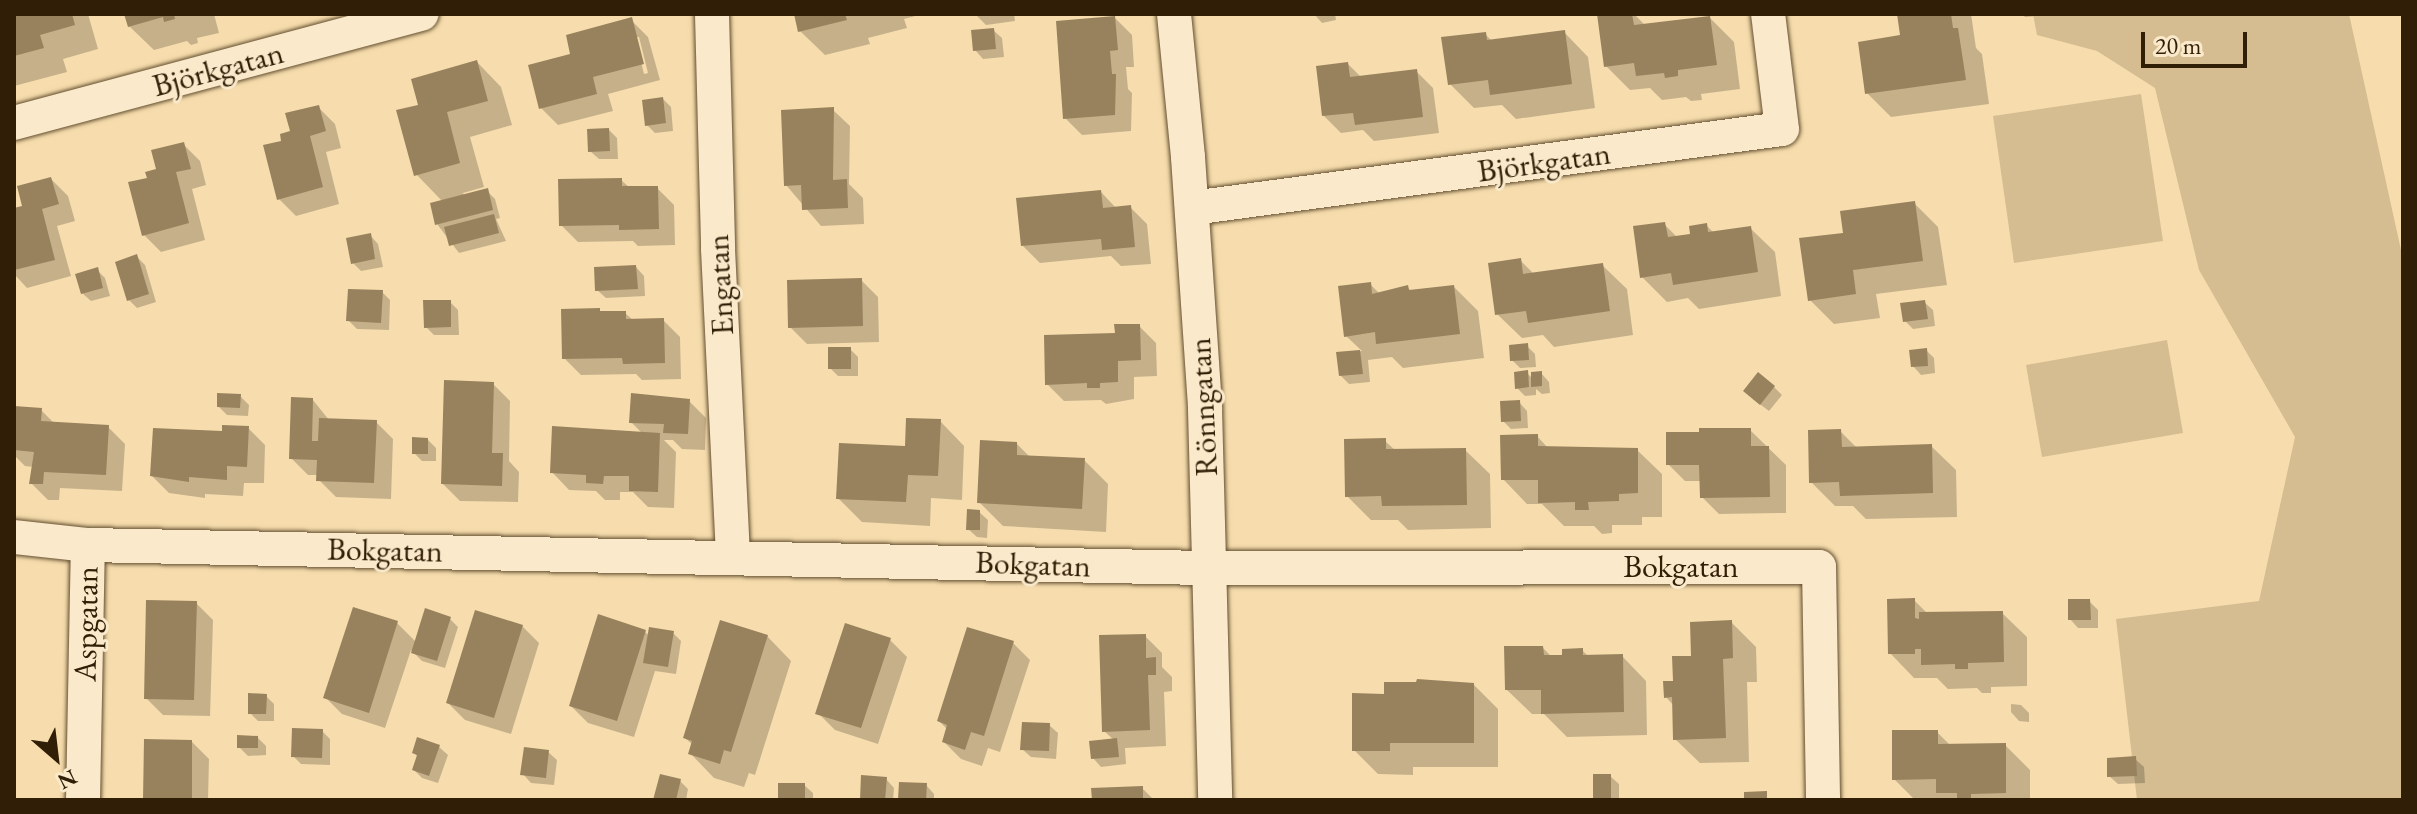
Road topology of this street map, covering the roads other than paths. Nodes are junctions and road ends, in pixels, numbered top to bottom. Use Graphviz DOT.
graph roads {
  1 [pos="422,14"];
  2 [pos="712,14"];
  3 [pos="1174,14"];
  4 [pos="1768,14"];
  5 [pos="14,123"];
  6 [pos="1192,208"];
  7 [pos="14,537"];
  8 [pos="88,545"];
  9 [pos="733,556"];
  10 [pos="1209,568"];
  11 [pos="83,800"];
  12 [pos="1215,800"];
  13 [pos="1823,800"];
  1 -- 5 [label="street, Björkgatan"];
  2 -- 9 [label="street, Engatan"];
  3 -- 6 [label="street, Rönngatan"];
  4 -- 6 [label="street, Björkgatan"];
  6 -- 10 [label="street, Rönngatan"];
  7 -- 8 [label="street, Bokgatan"];
  8 -- 9 [label="street, Bokgatan"];
  8 -- 11 [label="street, Aspgatan"];
  9 -- 10 [label="street, Bokgatan"];
  10 -- 12 [label="street, Rönngatan"];
  10 -- 13 [label="street, Bokgatan"];
}
